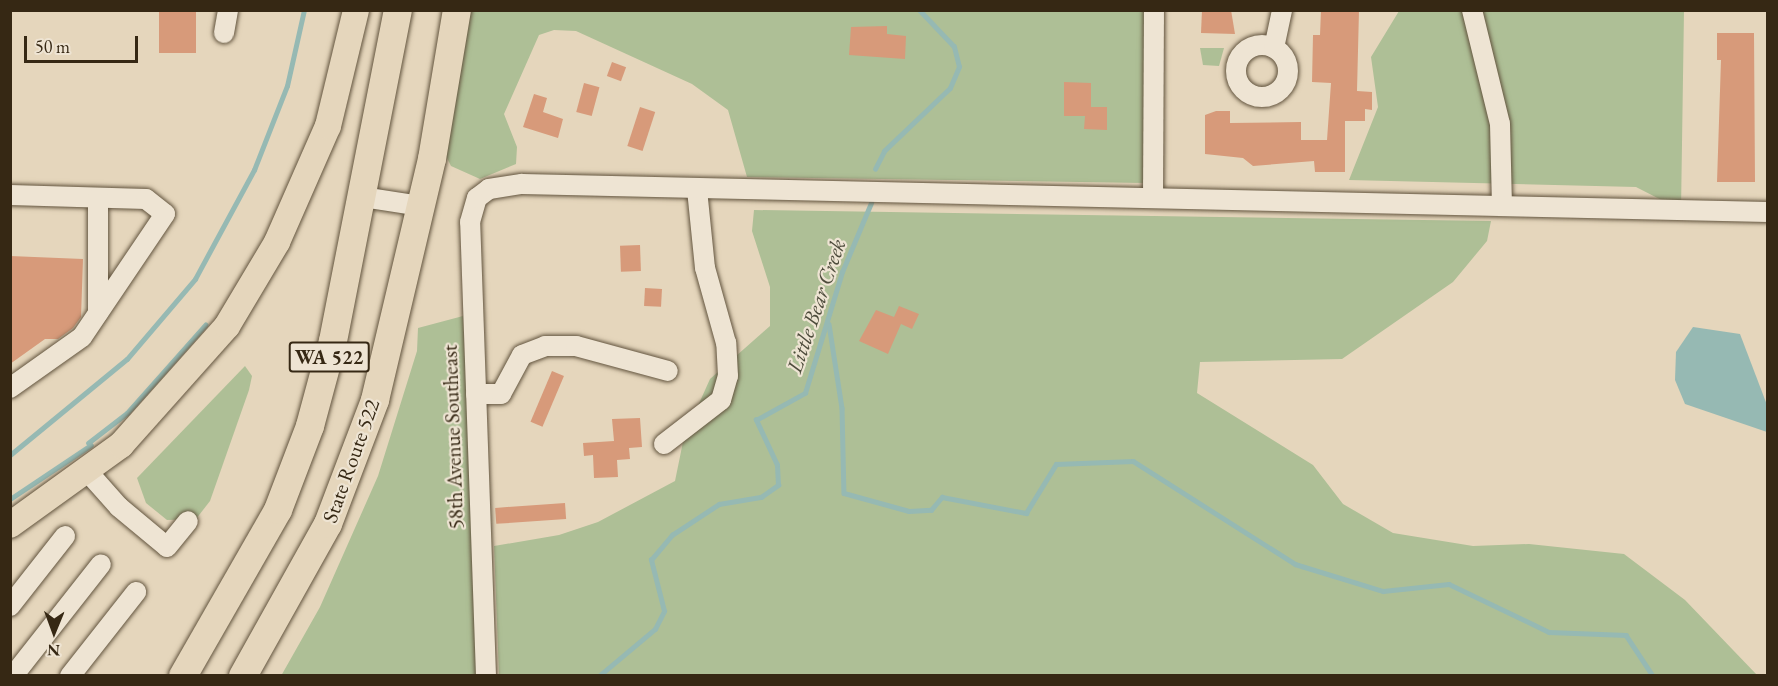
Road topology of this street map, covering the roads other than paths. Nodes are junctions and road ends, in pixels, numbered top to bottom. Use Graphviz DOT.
graph roads {
  1 [pos="228,10"];
  2 [pos="356,10"];
  3 [pos="398,10"];
  4 [pos="458,10"];
  5 [pos="1154,10"];
  6 [pos="1282,10"];
  7 [pos="1472,10"];
  8 [pos="224,33"];
  9 [pos="1274,48"];
  10 [pos="697,189"];
  11 [pos="10,195"];
  12 [pos="362,197"];
  13 [pos="98,198"];
  14 [pos="1154,198"];
  15 [pos="1502,205"];
  16 [pos="421,206"];
  17 [pos="1767,212"];
  18 [pos="98,313"];
  19 [pos="668,372"];
  20 [pos="10,388"];
  21 [pos="476,394"];
  22 [pos="664,444"];
  23 [pos="87,471"];
  24 [pos="188,521"];
  25 [pos="10,525"];
  26 [pos="65,537"];
  27 [pos="101,564"];
  28 [pos="136,592"];
  29 [pos="11,604"];
  30 [pos="13,675"];
  31 [pos="70,675"];
  32 [pos="183,675"];
  33 [pos="243,675"];
  34 [pos="486,675"];
  1 -- 8 [label="street"];
  2 -- 23 [label="main road"];
  3 -- 12 [label="highway, WA 522"];
  4 -- 16 [label="highway, State Route 522 / WA 522"];
  5 -- 14 [label="street"];
  6 -- 9 [label="street"];
  7 -- 15 [label="street"];
  10 -- 14 [label="street"];
  10 -- 21 [label="street, 58th Avenue Southeast"];
  10 -- 22 [label="street"];
  11 -- 13 [label="street"];
  12 -- 16 [label="street"];
  12 -- 32 [label="highway, WA 522"];
  13 -- 18 [label="street"];
  13 -- 18 [label="street"];
  14 -- 15 [label="street"];
  15 -- 17 [label="street"];
  16 -- 33 [label="highway, State Route 522 / WA 522"];
  18 -- 20 [label="street"];
  19 -- 21 [label="street"];
  21 -- 34 [label="street, 58th Avenue Southeast"];
  23 -- 24 [label="street"];
  23 -- 25 [label="main road"];
  26 -- 29 [label="street"];
  27 -- 30 [label="street"];
  28 -- 31 [label="street"];
}
